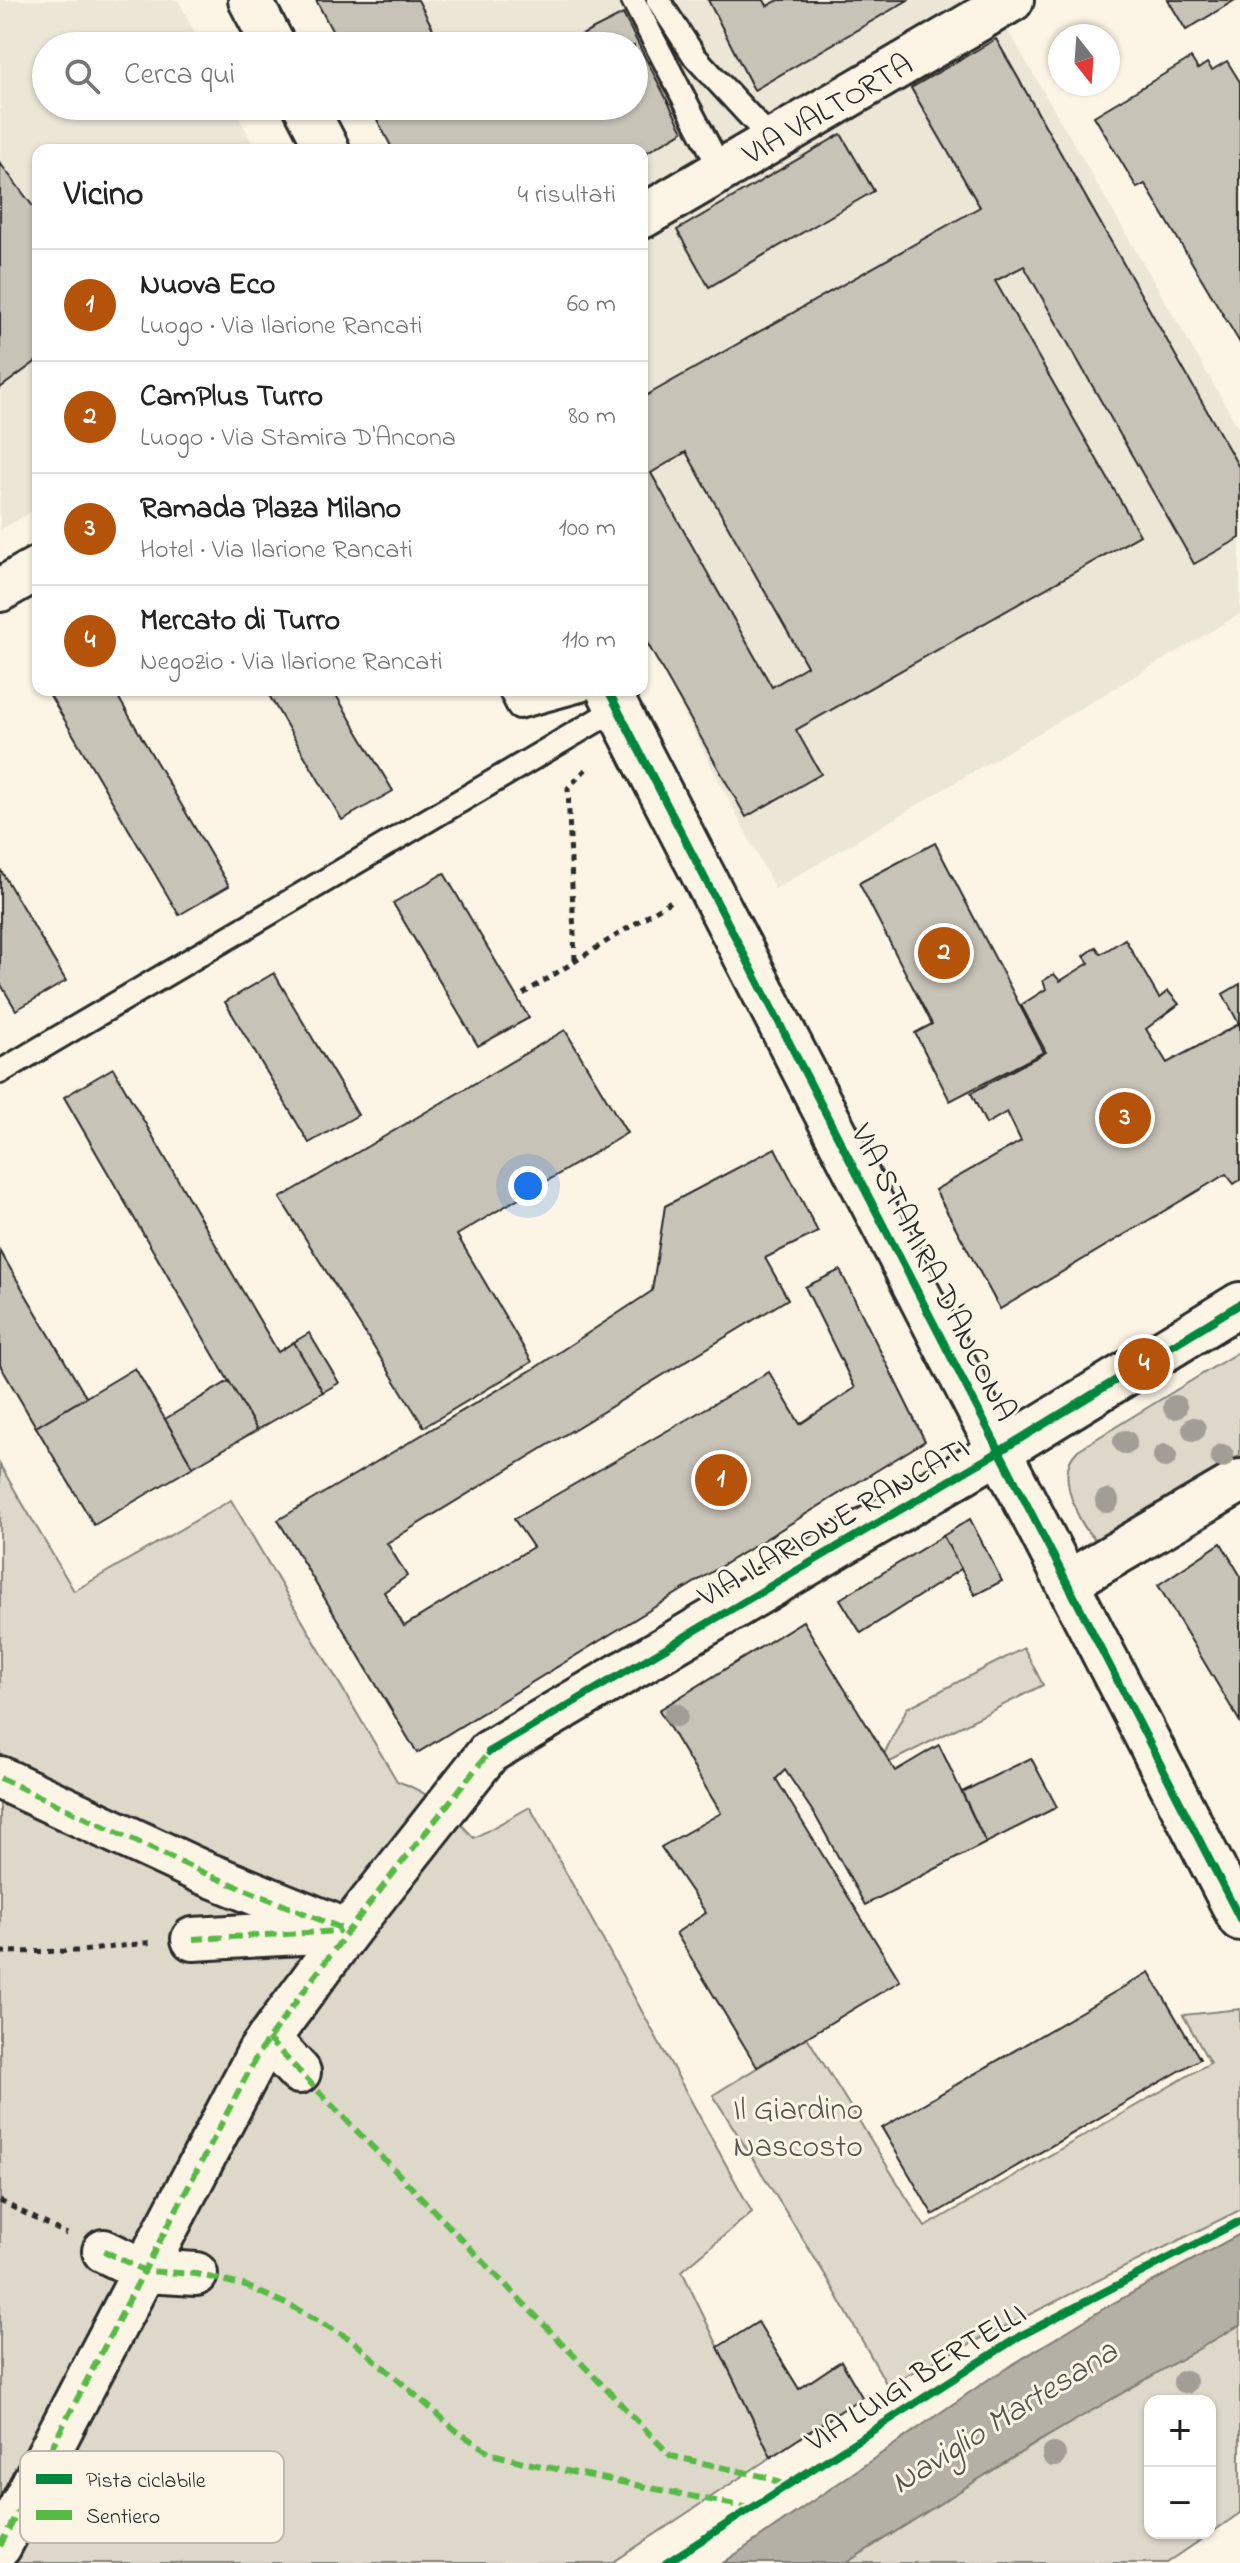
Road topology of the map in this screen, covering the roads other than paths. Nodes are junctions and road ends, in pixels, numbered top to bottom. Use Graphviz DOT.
graph roads {
  1 [pos="250,0"];
  2 [pos="633,0"];
  3 [pos="658,0"];
  4 [pos="1012,0"];
  5 [pos="267,32"];
  6 [pos="312,120"];
  7 [pos="772,140"];
  8 [pos="325,144"];
  9 [pos="721,170"];
  10 [pos="648,213"];
  11 [pos="32,571"];
  12 [pos="0,590"];
  13 [pos="513,696"];
  14 [pos="559,696"];
  15 [pos="613,699"];
  16 [pos="0,1072"];
  17 [pos="1240,1304"];
  18 [pos="1000,1451"];
  19 [pos="1240,1481"];
  20 [pos="1068,1582"];
  21 [pos="0,1778"];
  22 [pos="1240,1919"];
  23 [pos="348,1931"];
  24 [pos="193,1939"];
  25 [pos="268,2039"];
  26 [pos="299,2072"];
  27 [pos="104,2251"];
  28 [pos="145,2271"];
  29 [pos="196,2274"];
  30 [pos="50,2451"];
  31 [pos="20,2508"];
  32 [pos="0,2546"];
  1 -- 5 [label="street"];
  2 -- 9 [label="lane"];
  3 -- 7 [label="lane"];
  4 -- 7 [label="street, VIA VALTORTA"];
  6 -- 8 [label="street"];
  7 -- 9 [label="street, VIA VALTORTA"];
  9 -- 10 [label="street, VIA VALTORTA"];
  11 -- 12 [label="street"];
  13 -- 14 [label="lane"];
  15 -- 16 [label="lane"];
  15 -- 18 [label="street, VIA STAMIRA D'ANCONA"];
  17 -- 18 [label="street, VIA ILARIONE RANCATI"];
  18 -- 20 [label="street, VIA STAMIRA D'ANCONA"];
  18 -- 23 [label="street, VIA ILARIONE RANCATI"];
  19 -- 20 [label="street"];
  20 -- 22 [label="street, VIA STAMIRA D'ANCONA"];
  21 -- 23 [label="street"];
  23 -- 24 [label="street"];
  23 -- 25 [label="street"];
  25 -- 26 [label="street"];
  25 -- 28 [label="street"];
  27 -- 28 [label="street"];
  28 -- 29 [label="street"];
  28 -- 30 [label="street"];
  31 -- 32 [label="street"];
}
